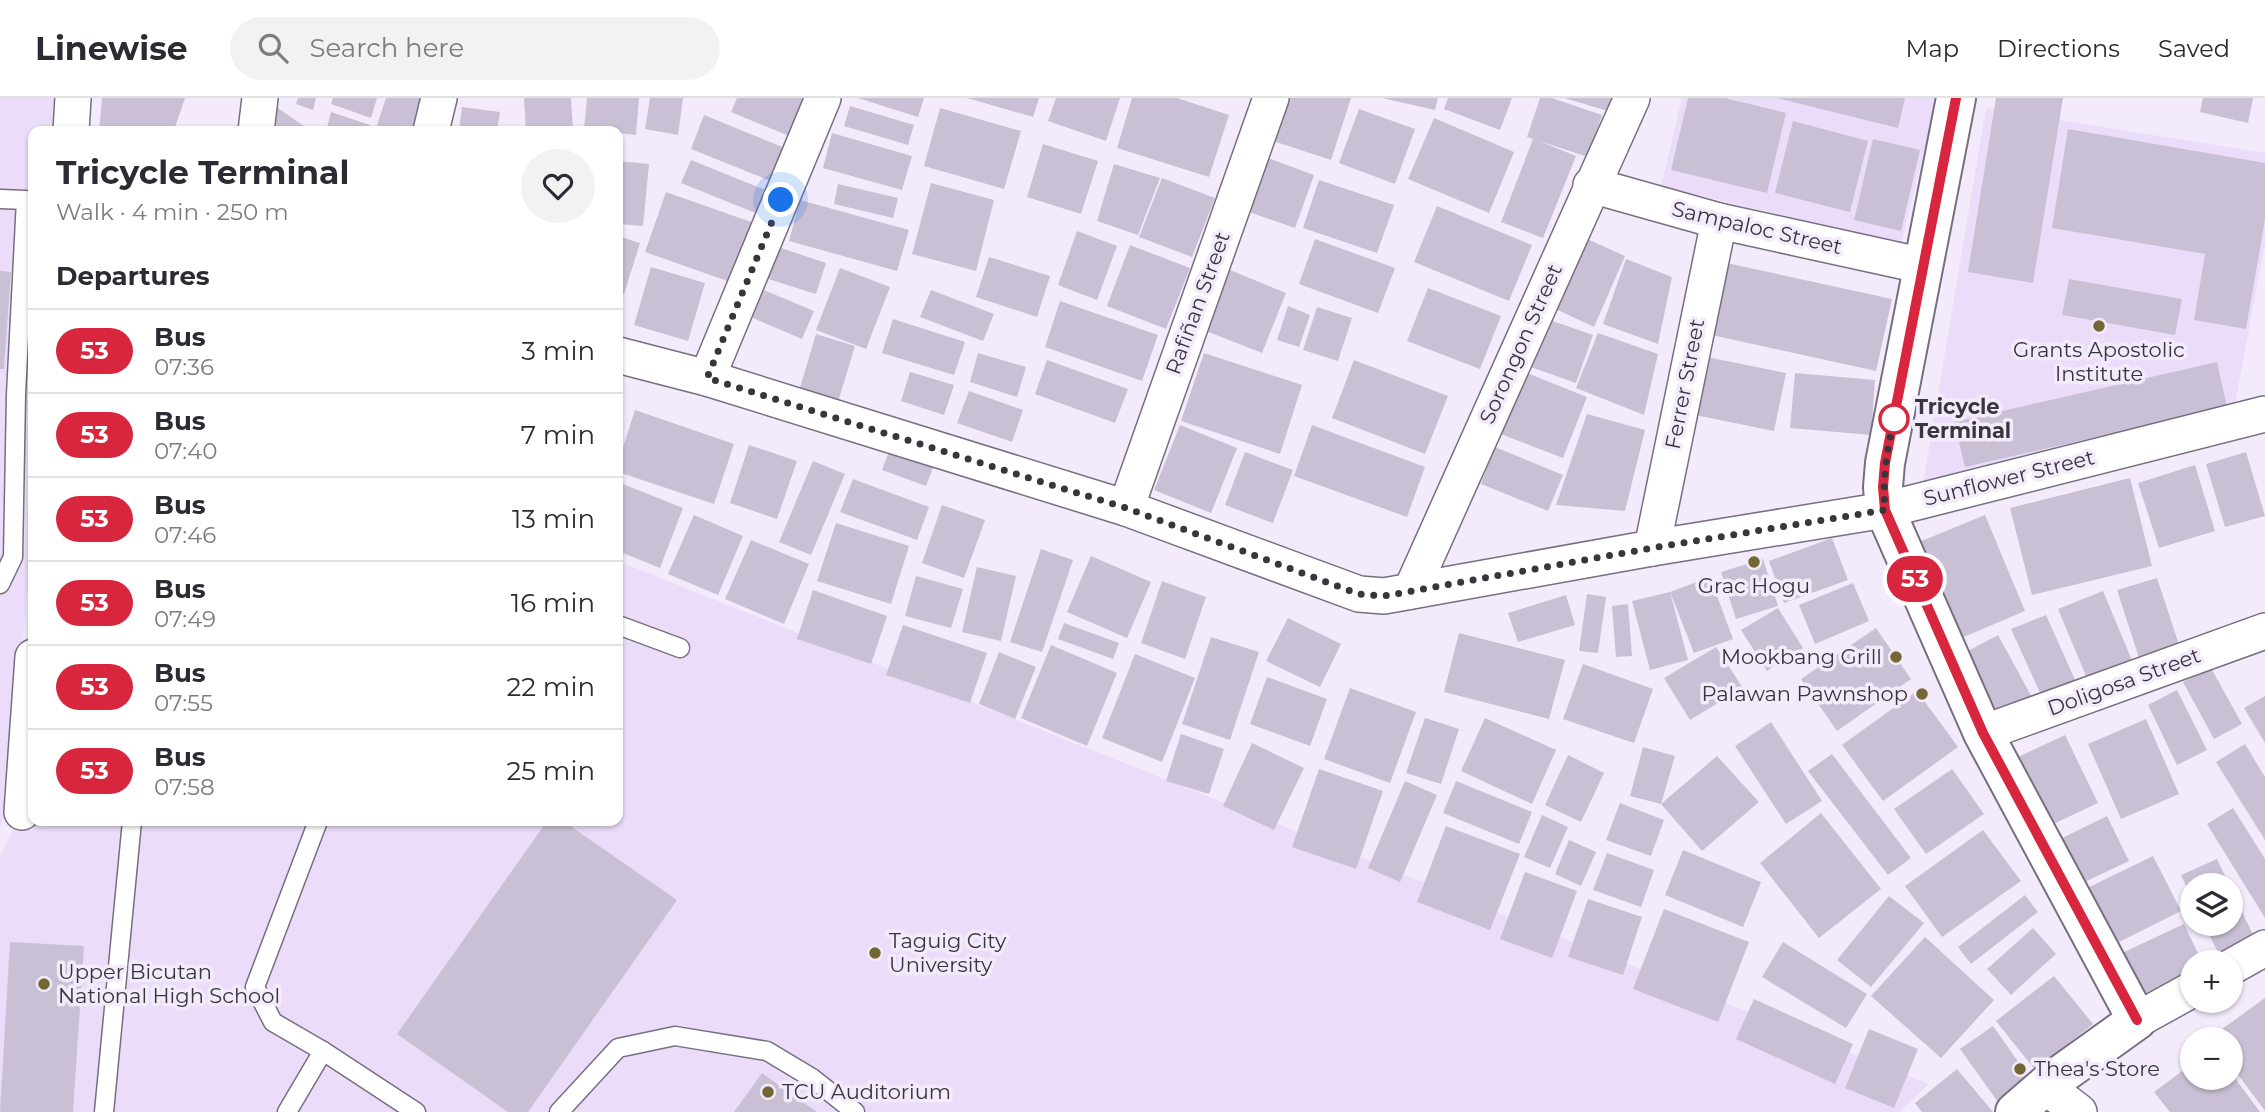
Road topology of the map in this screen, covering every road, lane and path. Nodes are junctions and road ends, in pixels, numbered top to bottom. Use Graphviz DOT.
graph roads {
  1 [pos="74,98"];
  2 [pos="260,98"];
  3 [pos="439,98"];
  4 [pos="823,98"];
  5 [pos="1271,98"];
  6 [pos="1632,98"];
  7 [pos="1956,98"];
  8 [pos="71,126"];
  9 [pos="257,126"];
  10 [pos="432,126"];
  11 [pos="1591,185"];
  12 [pos="0,199"];
  13 [pos="1719,221"];
  14 [pos="1924,266"];
  15 [pos="623,356"];
  16 [pos="707,378"];
  17 [pos="8,394"];
  18 [pos="2265,414"];
  19 [pos="1126,508"];
  20 [pos="1885,510"];
  21 [pos="1652,548"];
  22 [pos="0,584"];
  23 [pos="1411,591"];
  24 [pos="623,627"];
  25 [pos="2265,631"];
  26 [pos="680,648"];
  27 [pos="28,727"];
  28 [pos="1983,733"];
  29 [pos="22,812"];
  30 [pos="132,826"];
  31 [pos="316,826"];
  32 [pos="2265,948"];
  33 [pos="2243,960"];
  34 [pos="2180,996"];
  35 [pos="2137,1020"];
  36 [pos="323,1051"];
  37 [pos="2045,1086"];
  38 [pos="104,1112"];
  39 [pos="287,1112"];
  40 [pos="416,1112"];
  41 [pos="559,1112"];
  42 [pos="855,1112"];
  43 [pos="2015,1112"];
  44 [pos="2079,1112"];
  1 -- 8 [label="street"];
  2 -- 9 [label="street"];
  3 -- 10 [label="street"];
  4 -- 16 [label="street"];
  5 -- 19 [label="street, Rafiñan Street"];
  6 -- 11 [label="street, Sorongon Street"];
  7 -- 14 [label="street"];
  11 -- 13 [label="street, Sampaloc Street"];
  11 -- 23 [label="street, Sorongon Street"];
  12 -- 17 [label="lane"];
  13 -- 14 [label="street, Sampaloc Street"];
  13 -- 21 [label="street, Ferrer Street"];
  14 -- 20 [label="street"];
  15 -- 16 [label="street, Sunflower Street"];
  16 -- 19 [label="street, Sunflower Street"];
  17 -- 22 [label="lane"];
  18 -- 20 [label="street, Sunflower Street"];
  19 -- 23 [label="street, Sunflower Street"];
  20 -- 21 [label="street, Sunflower Street"];
  20 -- 28 [label="street"];
  21 -- 23 [label="street, Sunflower Street"];
  24 -- 26 [label="lane"];
  25 -- 28 [label="street, Doligosa Street"];
  27 -- 29 [label="street"];
  28 -- 35 [label="street"];
  30 -- 38 [label="lane"];
  31 -- 36 [label="lane"];
  32 -- 33 [label="street"];
  34 -- 35 [label="street"];
  35 -- 37 [label="street"];
  36 -- 39 [label="lane"];
  36 -- 40 [label="lane"];
  37 -- 43 [label="street"];
  37 -- 44 [label="street"];
  41 -- 42 [label="lane"];
}
